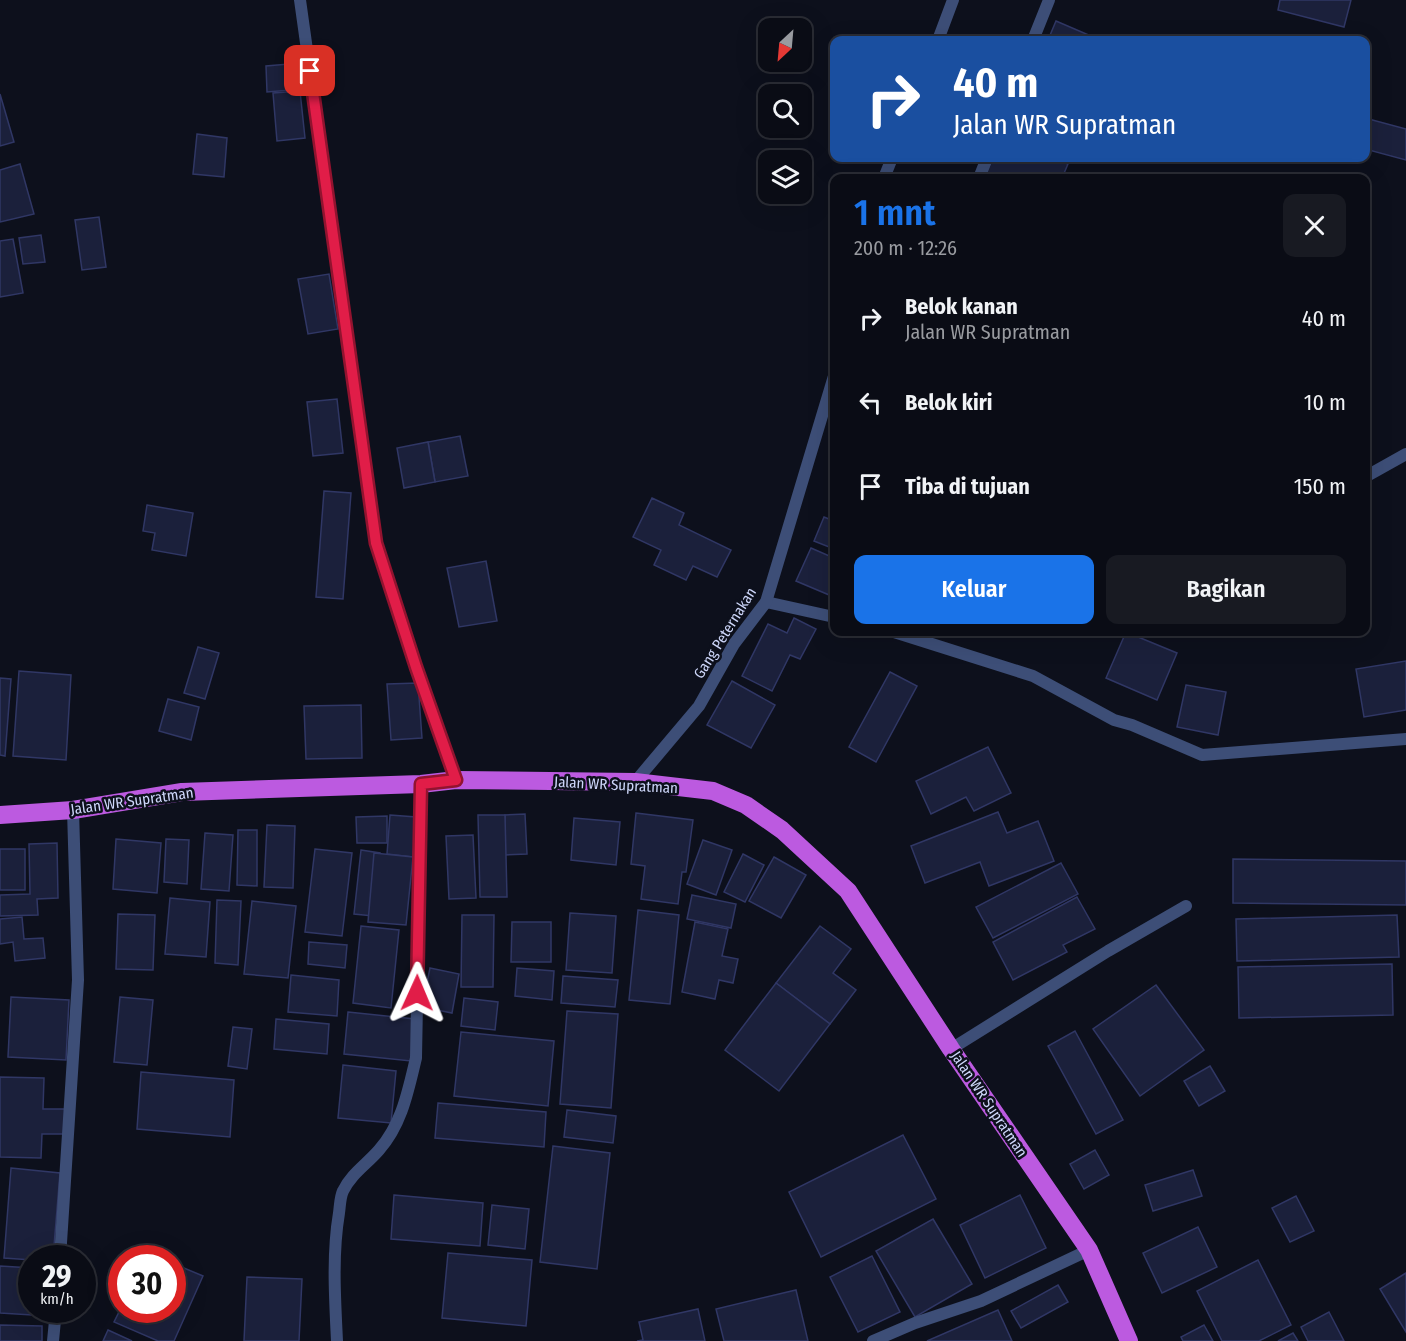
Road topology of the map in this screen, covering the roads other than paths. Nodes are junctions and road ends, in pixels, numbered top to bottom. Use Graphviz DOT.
graph roads {
  1 [pos="300,0"];
  2 [pos="953,0"];
  3 [pos="1049,0"];
  4 [pos="940,36"];
  5 [pos="1035,36"];
  6 [pos="830,389"];
  7 [pos="1406,454"];
  8 [pos="1370,474"];
  9 [pos="766,602"];
  10 [pos="830,616"];
  11 [pos="907,636"];
  12 [pos="1406,739"];
  13 [pos="456,780"];
  14 [pos="635,782"];
  15 [pos="421,784"];
  16 [pos="73,810"];
  17 [pos="0,815"];
  18 [pos="1186,906"];
  19 [pos="951,1049"];
  20 [pos="61,1245"];
  21 [pos="1089,1250"];
  22 [pos="55,1323"];
  23 [pos="53,1341"];
  24 [pos="337,1341"];
  25 [pos="873,1341"];
  26 [pos="1129,1341"];
  1 -- 13 [label="street"];
  2 -- 4 [label="street"];
  3 -- 5 [label="street"];
  6 -- 9 [label="street, Gang Peternakan"];
  7 -- 8 [label="street"];
  9 -- 10 [label="street"];
  9 -- 14 [label="street, Gang Peternakan"];
  11 -- 12 [label="street"];
  13 -- 14 [label="highway, Jalan WR Supratman"];
  13 -- 15 [label="highway, Jalan WR Supratman"];
  14 -- 19 [label="highway, Jalan WR Supratman"];
  15 -- 16 [label="highway, Jalan WR Supratman"];
  15 -- 24 [label="street"];
  16 -- 17 [label="highway, Jalan WR Supratman"];
  16 -- 20 [label="street"];
  18 -- 19 [label="street"];
  19 -- 21 [label="highway, Jalan WR Supratman"];
  21 -- 25 [label="street"];
  21 -- 26 [label="highway, Jalan WR Supratman"];
  22 -- 23 [label="street"];
}
